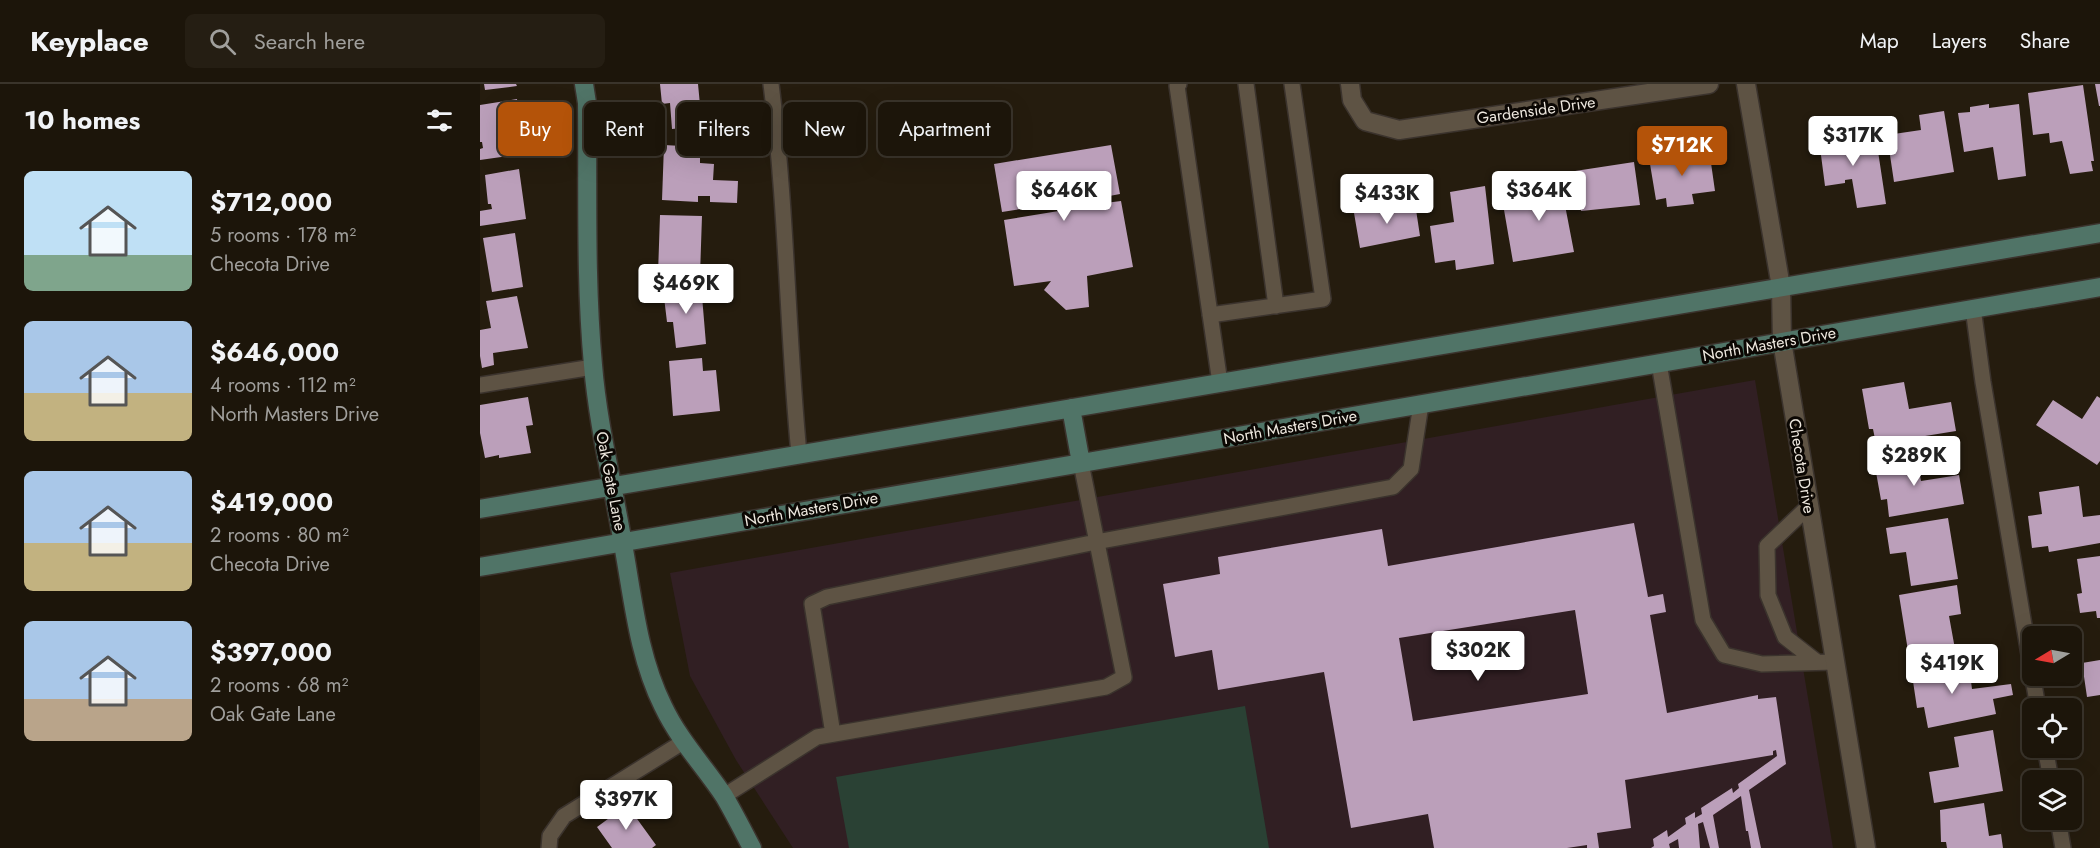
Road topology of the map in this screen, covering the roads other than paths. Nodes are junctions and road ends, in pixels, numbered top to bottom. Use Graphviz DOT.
graph roads {
  1 [pos="584,84"];
  2 [pos="771,84"];
  3 [pos="1179,84"];
  4 [pos="1246,84"];
  5 [pos="1292,84"];
  6 [pos="1350,84"];
  7 [pos="1709,84"];
  8 [pos="1746,84"];
  9 [pos="2100,233"];
  10 [pos="1780,287"];
  11 [pos="2100,287"];
  12 [pos="1276,306"];
  13 [pos="1973,308"];
  14 [pos="1210,315"];
  15 [pos="1782,341"];
  16 [pos="1659,363"];
  17 [pos="593,367"];
  18 [pos="1220,383"];
  19 [pos="480,385"];
  20 [pos="1421,404"];
  21 [pos="1071,408"];
  22 [pos="799,454"];
  23 [pos="1081,463"];
  24 [pos="612,486"];
  25 [pos="1809,506"];
  26 [pos="480,509"];
  27 [pos="623,542"];
  28 [pos="1096,542"];
  29 [pos="480,567"];
  30 [pos="1826,662"];
  31 [pos="2036,698"];
  32 [pos="833,734"];
  33 [pos="683,742"];
  34 [pos="724,796"];
  35 [pos="2060,830"];
  36 [pos="549,848"];
  37 [pos="752,848"];
  38 [pos="1866,848"];
  39 [pos="2063,848"];
  1 -- 17 [label="main road, Oak Gate Lane"];
  2 -- 22 [label="lane"];
  3 -- 14 [label="lane"];
  4 -- 12 [label="lane"];
  5 -- 12 [label="lane"];
  6 -- 7 [label="street, Gardenside Drive"];
  8 -- 10 [label="street, Checota Drive"];
  9 -- 10 [label="main road"];
  10 -- 15 [label="street, Checota Drive"];
  10 -- 18 [label="main road"];
  11 -- 13 [label="main road, North Masters Drive"];
  12 -- 14 [label="lane"];
  13 -- 15 [label="main road, North Masters Drive"];
  13 -- 31 [label="lane"];
  14 -- 18 [label="lane"];
  15 -- 16 [label="main road, North Masters Drive"];
  15 -- 25 [label="street, Checota Drive"];
  16 -- 20 [label="main road, North Masters Drive"];
  16 -- 30 [label="lane"];
  17 -- 19 [label="lane"];
  17 -- 24 [label="main road, Oak Gate Lane"];
  18 -- 21 [label="main road"];
  20 -- 23 [label="main road, North Masters Drive"];
  20 -- 28 [label="lane"];
  21 -- 22 [label="main road"];
  21 -- 23 [label="main road"];
  22 -- 24 [label="main road"];
  23 -- 27 [label="main road, North Masters Drive"];
  23 -- 28 [label="lane"];
  24 -- 26 [label="main road"];
  24 -- 27 [label="main road, Oak Gate Lane"];
  25 -- 30 [label="street, Checota Drive"];
  25 -- 30 [label="lane"];
  27 -- 29 [label="main road, North Masters Drive"];
  27 -- 33 [label="main road, Oak Gate Lane"];
  28 -- 32 [label="lane"];
  28 -- 32 [label="lane"];
  30 -- 38 [label="street, Checota Drive"];
  32 -- 34 [label="lane"];
  33 -- 34 [label="main road, Oak Gate Lane"];
  33 -- 36 [label="lane"];
  34 -- 37 [label="main road, Oak Gate Lane"];
  35 -- 39 [label="lane"];
}
